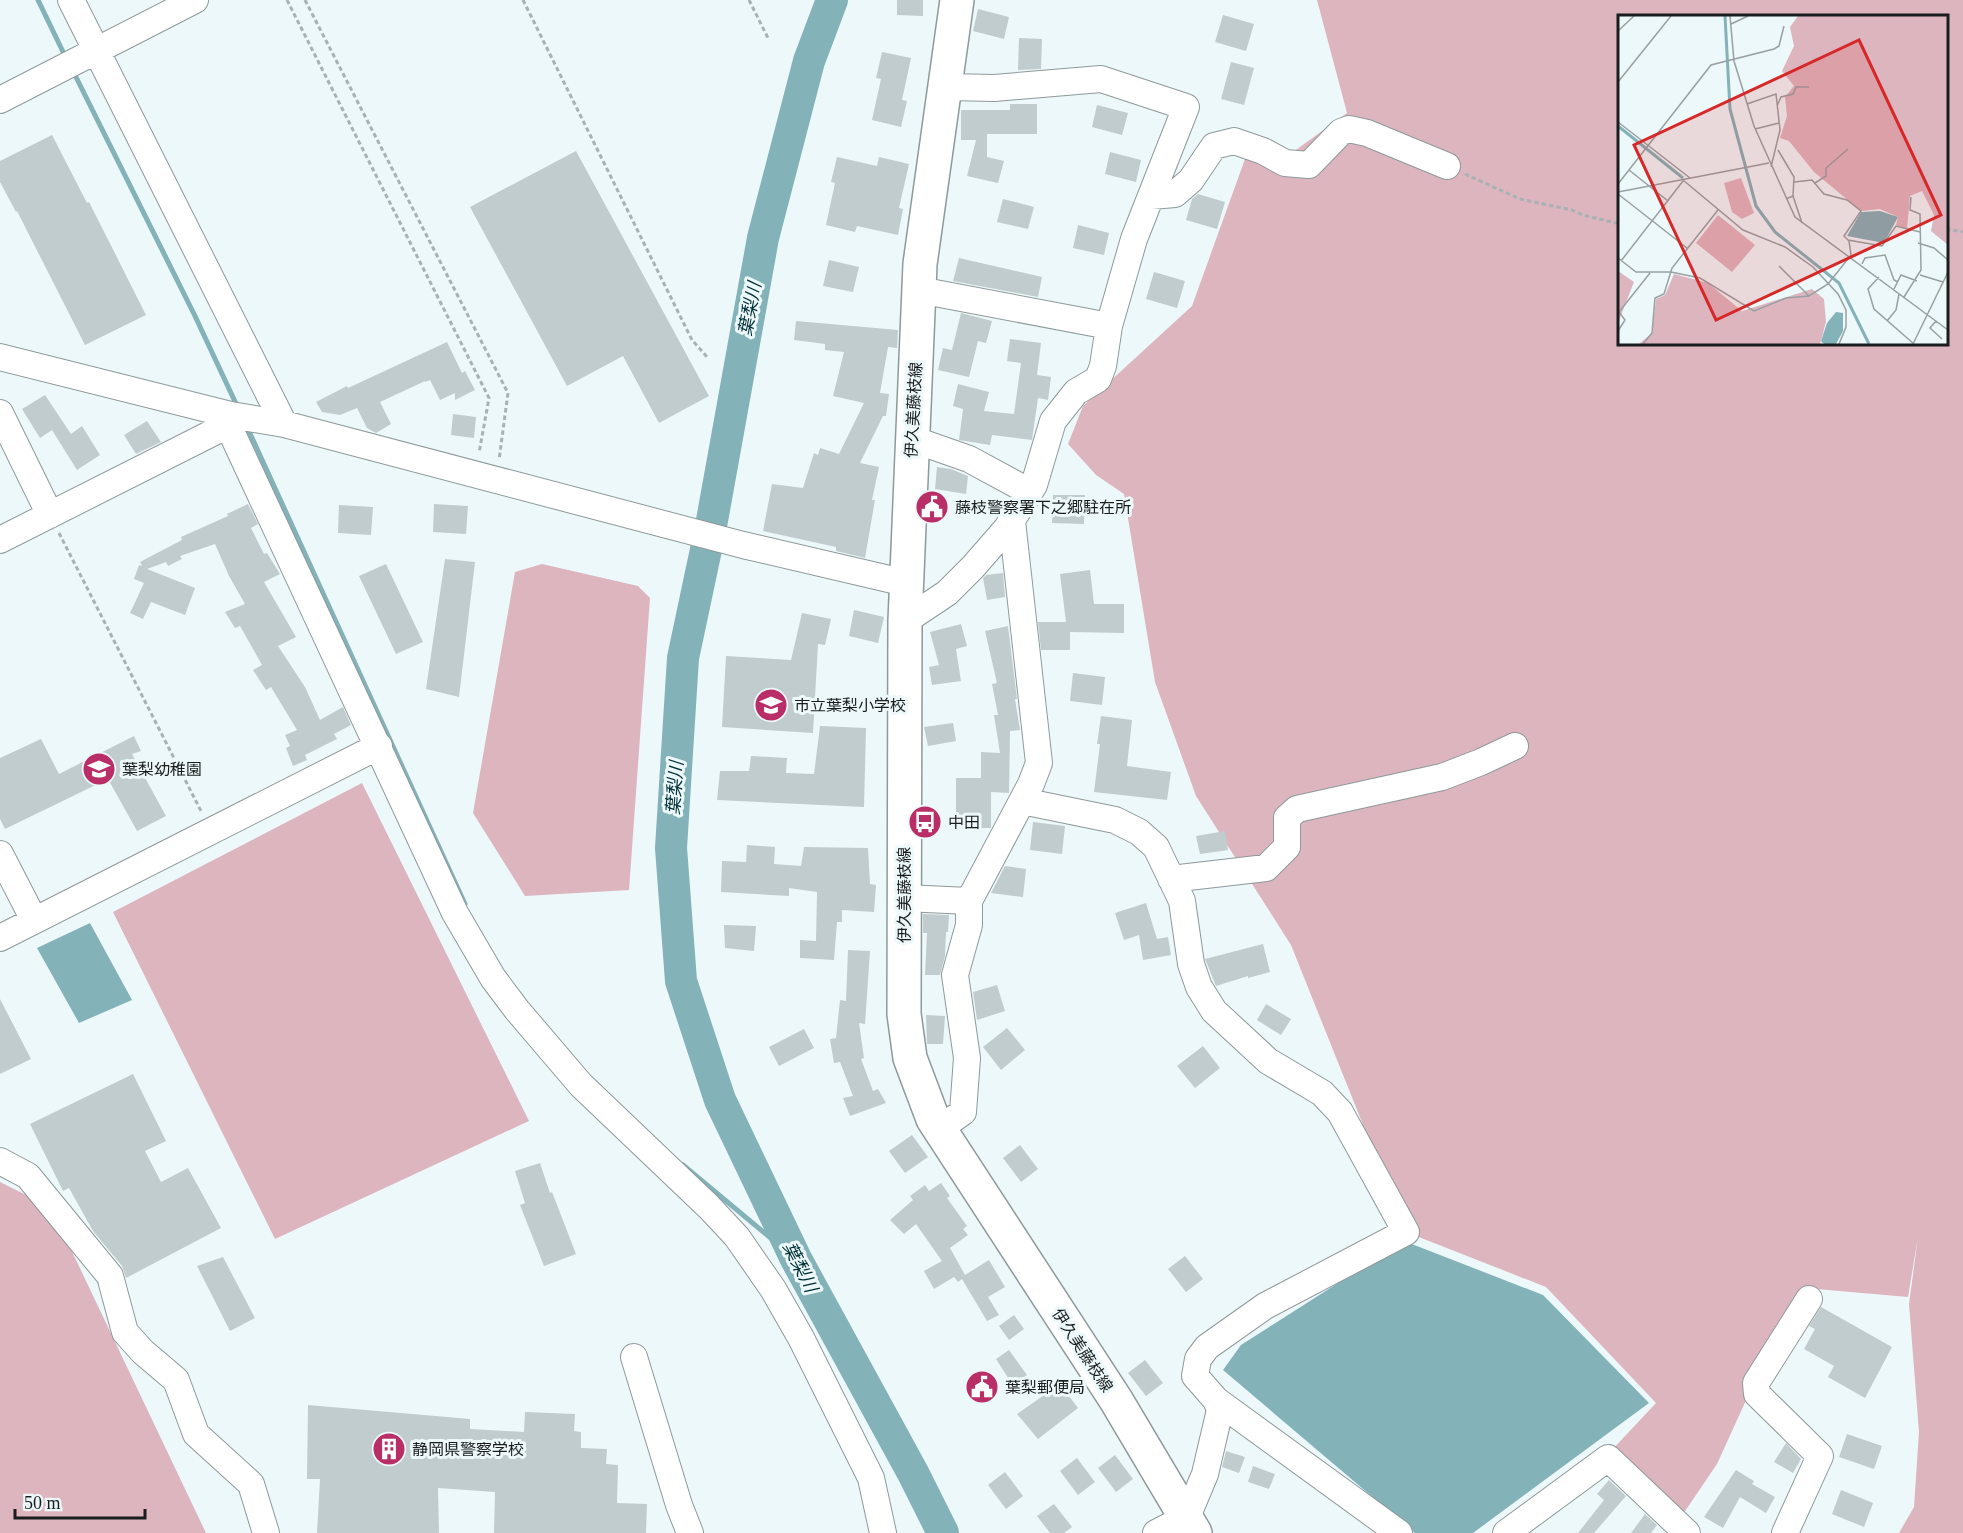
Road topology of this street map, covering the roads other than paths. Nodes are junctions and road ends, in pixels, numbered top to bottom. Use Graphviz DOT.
graph roads {
  1 [pos="71,0"];
  2 [pos="195,0"];
  3 [pos="957,0"];
  4 [pos="96,50"];
  5 [pos="946,87"];
  6 [pos="0,100"];
  7 [pos="1447,166"];
  8 [pos="1151,196"];
  9 [pos="919,290"];
  10 [pos="1109,326"];
  11 [pos="0,357"];
  12 [pos="0,413"];
  13 [pos="230,420"];
  14 [pos="284,424"];
  15 [pos="912,439"];
  16 [pos="1030,492"];
  17 [pos="50,515"];
  18 [pos="1012,521"];
  19 [pos="0,540"];
  20 [pos="906,583"];
  21 [pos="904,621"];
  22 [pos="379,746"];
  23 [pos="1515,746"];
  24 [pos="1022,801"];
  25 [pos="0,854"];
  26 [pos="1171,879"];
  27 [pos="904,898"];
  28 [pos="969,901"];
  29 [pos="34,920"];
  30 [pos="0,938"];
  31 [pos="939,1129"];
  32 [pos="0,1161"];
  33 [pos="1809,1299"];
  34 [pos="634,1357"];
  35 [pos="1216,1400"];
  36 [pos="1191,1525"];
  37 [pos="266,1533"];
  38 [pos="690,1533"];
  39 [pos="883,1533"];
  40 [pos="1156,1533"];
  41 [pos="1399,1533"];
  42 [pos="1506,1533"];
  43 [pos="1687,1533"];
  44 [pos="1785,1533"];
  1 -- 4 [label="street"];
  2 -- 4 [label="street"];
  3 -- 5 [label="main road, 伊久美藤枝線"];
  4 -- 6 [label="street"];
  4 -- 14 [label="street"];
  5 -- 8 [label="street"];
  5 -- 9 [label="main road, 伊久美藤枝線"];
  7 -- 8 [label="street"];
  8 -- 10 [label="street"];
  9 -- 10 [label="street"];
  9 -- 15 [label="main road, 伊久美藤枝線"];
  10 -- 16 [label="street"];
  11 -- 13 [label="street"];
  12 -- 17 [label="street"];
  13 -- 14 [label="street"];
  13 -- 17 [label="street"];
  13 -- 22 [label="street"];
  14 -- 20 [label="street"];
  15 -- 16 [label="street"];
  15 -- 20 [label="main road, 伊久美藤枝線"];
  16 -- 18 [label="street"];
  17 -- 19 [label="street"];
  18 -- 21 [label="street"];
  18 -- 24 [label="street"];
  20 -- 21 [label="main road, 伊久美藤枝線"];
  21 -- 27 [label="main road, 伊久美藤枝線"];
  22 -- 29 [label="street"];
  22 -- 39 [label="street"];
  23 -- 26 [label="street"];
  24 -- 26 [label="street"];
  24 -- 28 [label="street"];
  25 -- 29 [label="street"];
  26 -- 35 [label="street"];
  27 -- 28 [label="street"];
  27 -- 31 [label="main road, 伊久美藤枝線"];
  28 -- 31 [label="street"];
  29 -- 30 [label="street"];
  31 -- 36 [label="main road, 伊久美藤枝線"];
  32 -- 37 [label="street"];
  33 -- 44 [label="street"];
  34 -- 38 [label="street"];
  35 -- 36 [label="street"];
  35 -- 41 [label="street"];
  36 -- 40 [label="street"];
  42 -- 43 [label="street"];
}
